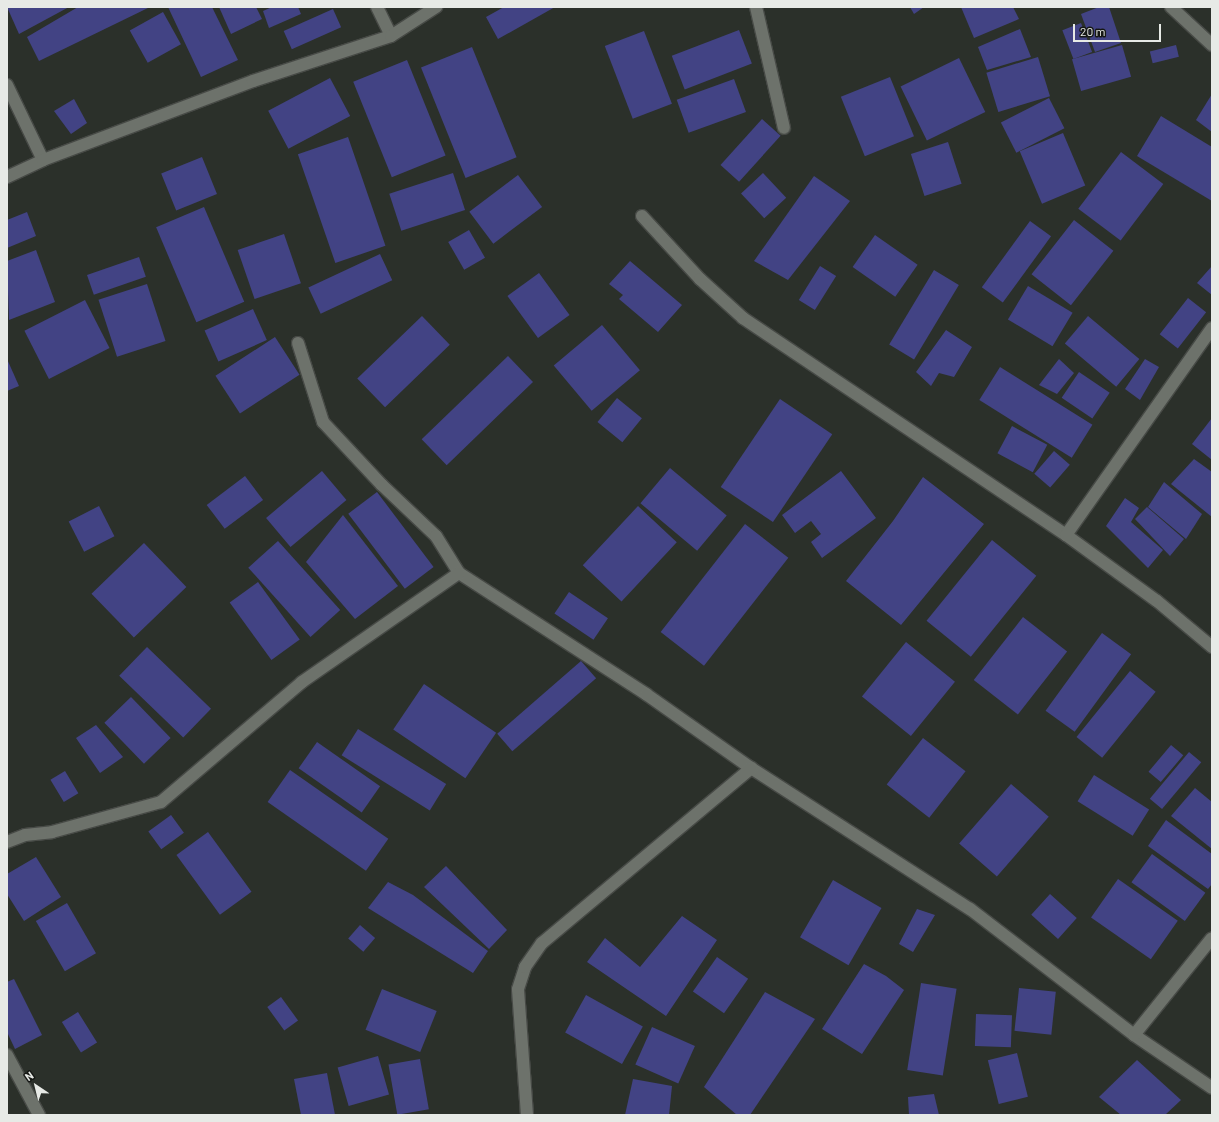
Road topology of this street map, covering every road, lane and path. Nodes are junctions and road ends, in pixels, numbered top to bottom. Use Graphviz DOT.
graph roads {
  1 [pos="377,7"];
  2 [pos="436,7"];
  3 [pos="756,7"];
  4 [pos="1171,7"];
  5 [pos="390,36"];
  6 [pos="1212,45"];
  7 [pos="7,85"];
  8 [pos="784,128"];
  9 [pos="43,160"];
  10 [pos="7,177"];
  11 [pos="642,216"];
  12 [pos="1212,328"];
  13 [pos="298,343"];
  14 [pos="1066,535"];
  15 [pos="459,573"];
  16 [pos="1212,646"];
  17 [pos="751,768"];
  18 [pos="7,842"];
  19 [pos="1212,938"];
  20 [pos="1134,1034"];
  21 [pos="7,1055"];
  22 [pos="1212,1088"];
  23 [pos="39,1115"];
  24 [pos="527,1115"];
  1 -- 5 [label="street"];
  2 -- 5 [label="street"];
  3 -- 8 [label="street"];
  4 -- 6 [label="street"];
  5 -- 9 [label="street"];
  7 -- 9 [label="street"];
  9 -- 10 [label="street"];
  11 -- 14 [label="street"];
  12 -- 14 [label="street"];
  13 -- 15 [label="street"];
  14 -- 16 [label="street"];
  15 -- 17 [label="street"];
  15 -- 18 [label="street"];
  17 -- 20 [label="street"];
  17 -- 24 [label="street"];
  19 -- 20 [label="street"];
  20 -- 22 [label="street"];
  21 -- 23 [label="street"];
}
